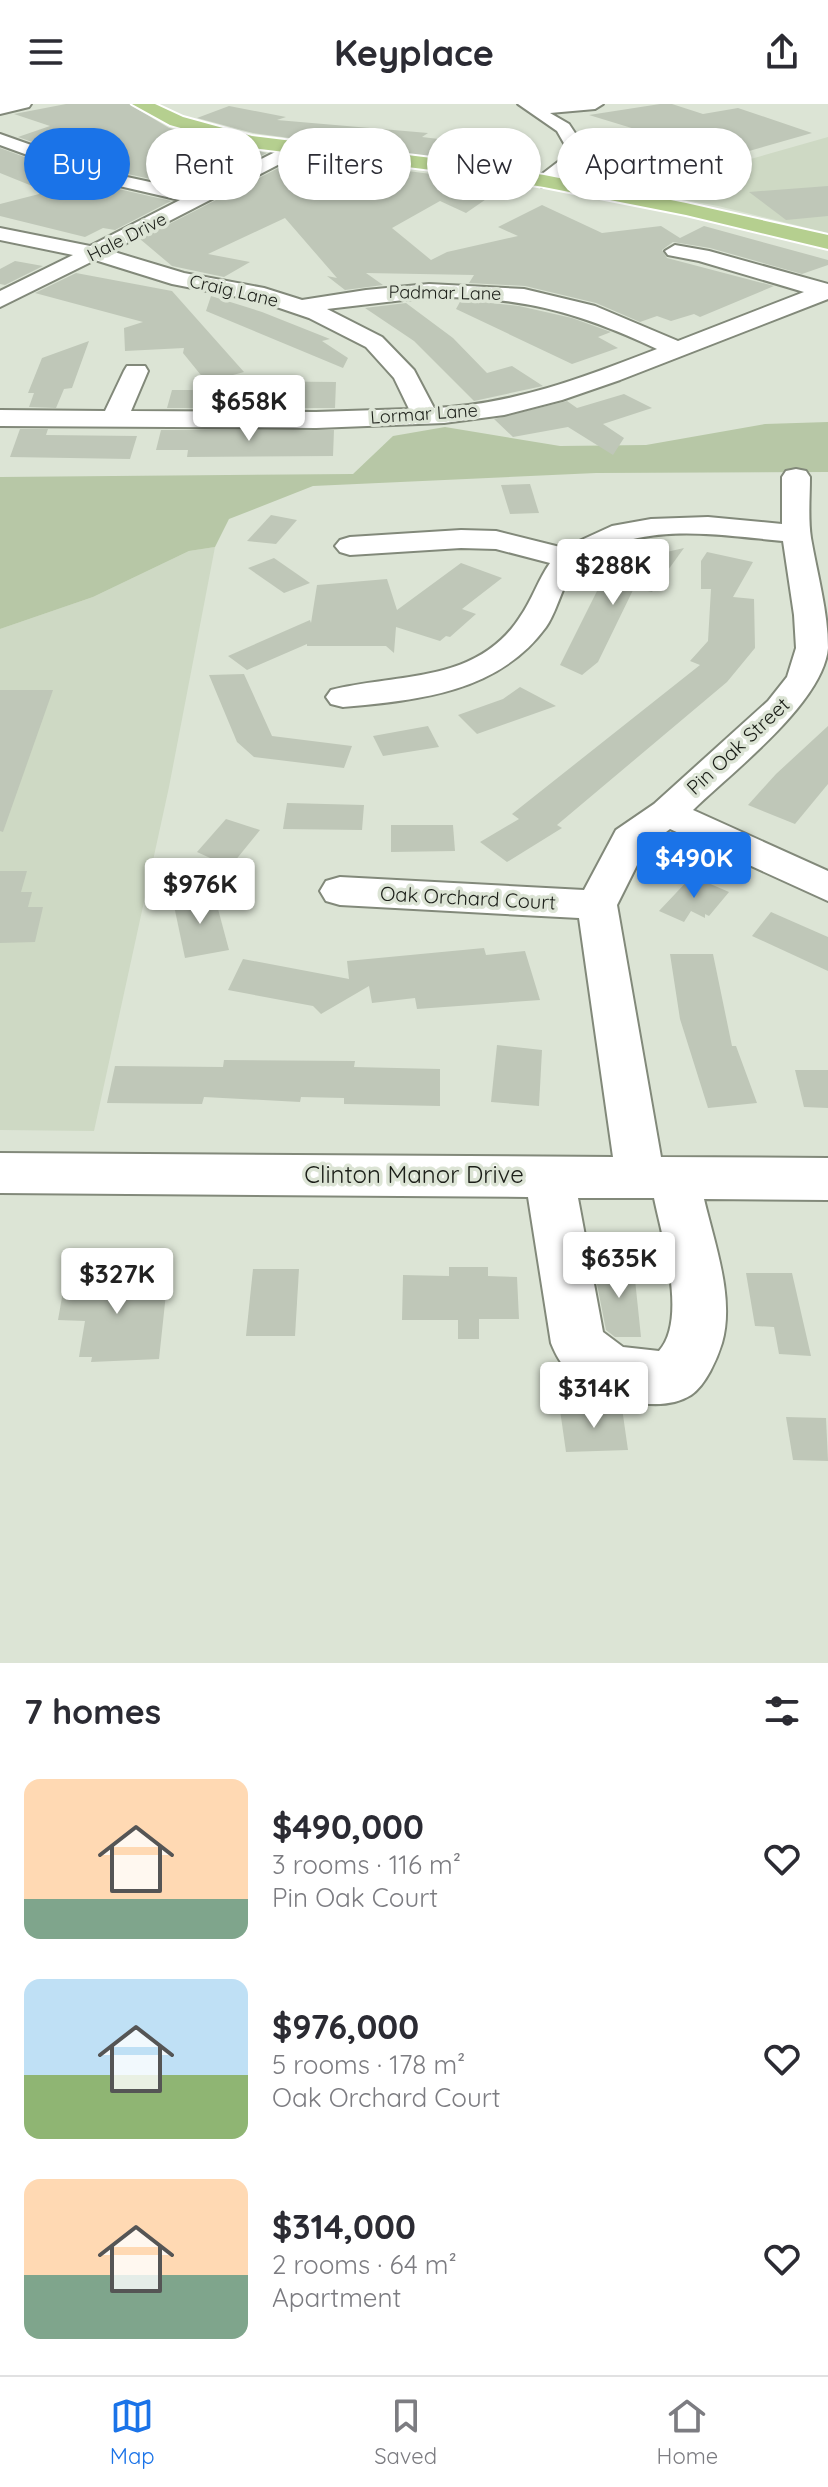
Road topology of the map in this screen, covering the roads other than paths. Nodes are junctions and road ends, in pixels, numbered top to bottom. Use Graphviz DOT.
graph roads {
  1 [pos="23,104"];
  2 [pos="141,104"];
  3 [pos="595,104"];
  4 [pos="536,106"];
  5 [pos="0,109"];
  6 [pos="0,139"];
  7 [pos="278,145"];
  8 [pos="411,162"];
  9 [pos="551,182"];
  10 [pos="146,187"];
  11 [pos="198,200"];
  12 [pos="0,234"];
  13 [pos="828,242"];
  14 [pos="675,251"];
  15 [pos="95,253"];
  16 [pos="827,292"];
  17 [pos="0,300"];
  18 [pos="302,307"];
  19 [pos="676,349"];
  20 [pos="136,371"];
  21 [pos="425,416"];
  22 [pos="0,418"];
  23 [pos="115,418"];
  24 [pos="796,477"];
  25 [pos="796,534"];
  26 [pos="350,546"];
  27 [pos="567,558"];
  28 [pos="343,697"];
  29 [pos="667,813"];
  30 [pos="828,887"];
  31 [pos="340,891"];
  32 [pos="597,905"];
  33 [pos="0,1173"];
  34 [pos="549,1175"];
  35 [pos="657,1176"];
  36 [pos="828,1179"];
  1 -- 5 [label="street"];
  2 -- 7 [label="main road"];
  3 -- 4 [label="street"];
  4 -- 9 [label="street"];
  6 -- 10 [label="street"];
  8 -- 9 [label="main road"];
  9 -- 13 [label="main road"];
  11 -- 15 [label="street, Hale Drive"];
  12 -- 15 [label="street, Craig Lane"];
  14 -- 16 [label="street"];
  15 -- 17 [label="street, Hale Drive"];
  15 -- 18 [label="street, Craig Lane"];
  16 -- 19 [label="street, Lormar Lane"];
  18 -- 19 [label="street, Padmar Lane"];
  18 -- 21 [label="street, Craig Lane"];
  19 -- 21 [label="street, Lormar Lane"];
  20 -- 23 [label="street"];
  21 -- 23 [label="street, Lormar Lane"];
  22 -- 23 [label="street, Lormar Lane"];
  24 -- 25 [label="street, Pin Oak Street"];
  25 -- 27 [label="street"];
  25 -- 29 [label="street, Pin Oak Street"];
  26 -- 27 [label="street"];
  27 -- 28 [label="street"];
  29 -- 30 [label="street"];
  29 -- 32 [label="street, Pin Oak Street"];
  31 -- 32 [label="street, Oak Orchard Court"];
  32 -- 35 [label="street"];
  33 -- 34 [label="street, Clinton Manor Drive"];
  34 -- 35 [label="street, Clinton Manor Drive"];
  34 -- 35 [label="street"];
  35 -- 36 [label="street, Clinton Manor Drive"];
}
